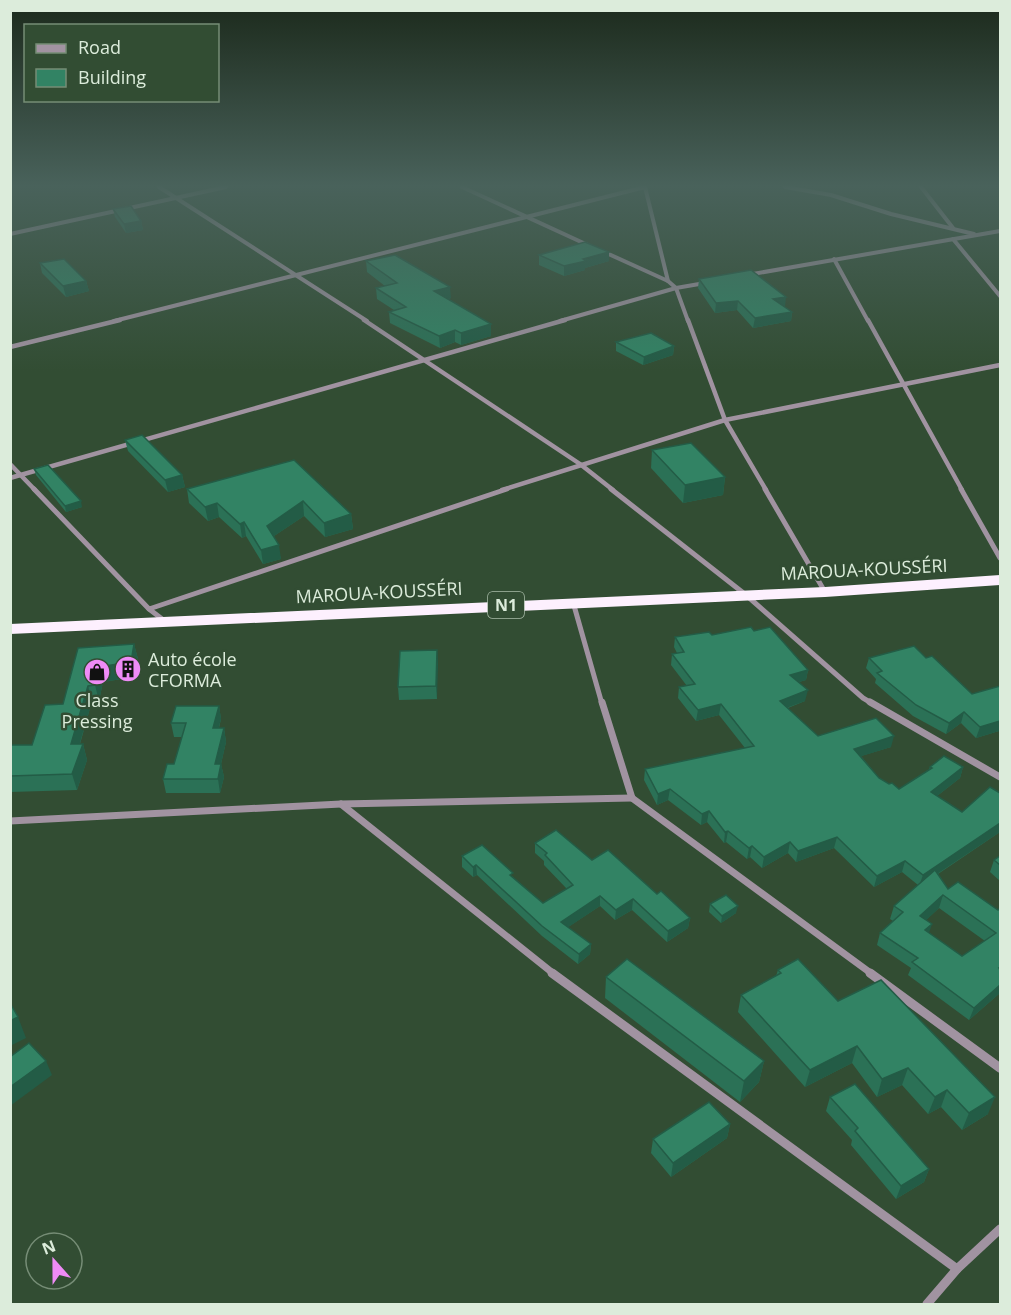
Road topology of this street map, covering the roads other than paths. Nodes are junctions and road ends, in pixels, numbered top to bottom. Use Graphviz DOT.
graph roads {
  1 [pos="255,248"];
  2 [pos="404,248"];
  3 [pos="596,248"];
  4 [pos="661,248"];
  5 [pos="897,248"];
  6 [pos="961,248"];
  7 [pos="834,259"];
  8 [pos="295,275"];
  9 [pos="744,276"];
  10 [pos="669,281"];
  11 [pos="710,282"];
  12 [pos="676,288"];
  13 [pos="1000,296"];
  14 [pos="10,347"];
  15 [pos="427,360"];
  16 [pos="1000,365"];
  17 [pos="901,384"];
  18 [pos="725,420"];
  19 [pos="10,464"];
  20 [pos="580,464"];
  21 [pos="21,475"];
  22 [pos="10,478"];
  23 [pos="1000,558"];
  24 [pos="1000,580"];
  25 [pos="825,592"];
  26 [pos="746,595"];
  27 [pos="573,602"];
  28 [pos="149,609"];
  29 [pos="166,622"];
  30 [pos="10,629"];
  31 [pos="1000,777"];
  32 [pos="632,798"];
  33 [pos="341,804"];
  34 [pos="10,821"];
  35 [pos="1000,1068"];
  36 [pos="1000,1229"];
  37 [pos="957,1269"];
  38 [pos="927,1305"];
  1 -- 8 [label="street"];
  2 -- 8 [label="street"];
  3 -- 10 [label="street"];
  4 -- 10 [label="street"];
  5 -- 7 [label="street"];
  6 -- 13 [label="street"];
  7 -- 9 [label="street"];
  7 -- 17 [label="street"];
  8 -- 14 [label="street"];
  8 -- 15 [label="street"];
  10 -- 12 [label="street"];
  11 -- 12 [label="street"];
  12 -- 15 [label="street"];
  12 -- 18 [label="street"];
  15 -- 20 [label="street"];
  15 -- 21 [label="street"];
  16 -- 17 [label="street"];
  17 -- 18 [label="street"];
  17 -- 23 [label="street"];
  18 -- 20 [label="street"];
  18 -- 25 [label="street"];
  19 -- 21 [label="street"];
  20 -- 26 [label="street"];
  20 -- 28 [label="street"];
  21 -- 22 [label="street"];
  21 -- 28 [label="street"];
  24 -- 25 [label="highway, MAROUA-KOUSSÉRI / N1"];
  25 -- 26 [label="highway, MAROUA-KOUSSÉRI / N1"];
  26 -- 27 [label="highway, MAROUA-KOUSSÉRI / N1"];
  26 -- 31 [label="street"];
  27 -- 29 [label="highway, MAROUA-KOUSSÉRI / N1"];
  27 -- 32 [label="street"];
  28 -- 29 [label="street"];
  29 -- 30 [label="highway, MAROUA-KOUSSÉRI / N1"];
  32 -- 33 [label="street"];
  32 -- 35 [label="street"];
  33 -- 34 [label="street"];
  33 -- 37 [label="street"];
  36 -- 37 [label="street"];
  37 -- 38 [label="street"];
}
